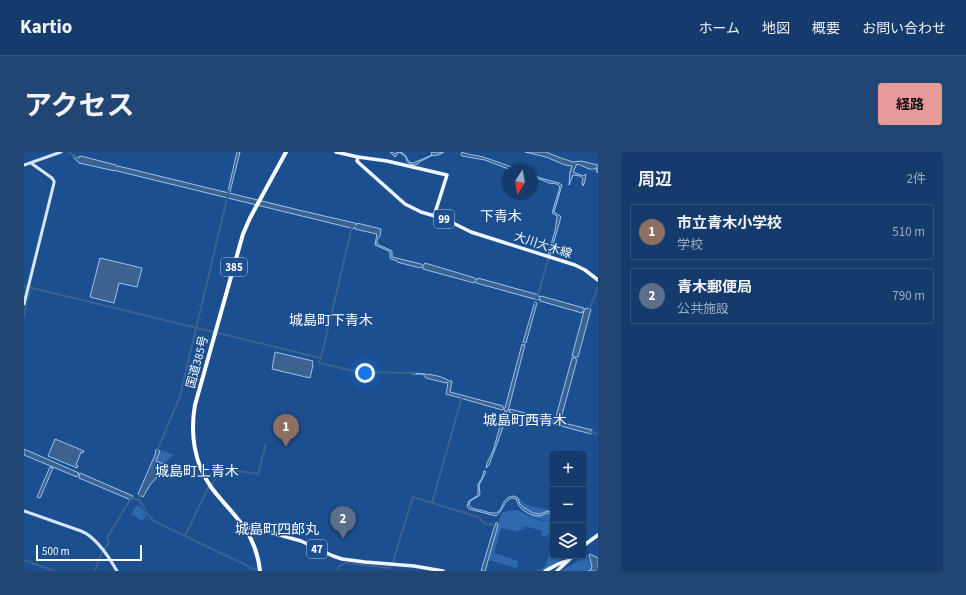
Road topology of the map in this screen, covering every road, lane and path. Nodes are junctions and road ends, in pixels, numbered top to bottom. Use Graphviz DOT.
graph roads {
  1 [pos="61,152"];
  2 [pos="286,152"];
  3 [pos="336,152"];
  4 [pos="358,157"];
  5 [pos="31,163"];
  6 [pos="24,165"];
  7 [pos="434,216"];
  8 [pos="598,280"];
  9 [pos="24,304"];
  10 [pos="24,511"];
  11 [pos="246,529"];
  12 [pos="598,535"];
  13 [pos="586,544"];
  14 [pos="568,561"];
  15 [pos="260,570"];
  16 [pos="117,571"];
  17 [pos="443,571"];
  18 [pos="544,571"];
  19 [pos="557,571"];
  1 -- 5 [label="main road"];
  2 -- 11 [label="highway, 国道385号 / 385"];
  3 -- 4 [label="main road, 99"];
  4 -- 7 [label="main road, 大川大木線 / 99"];
  4 -- 7 [label="main road, 99"];
  5 -- 6 [label="main road"];
  5 -- 9 [label="main road"];
  7 -- 8 [label="main road, 大川大木線 / 99"];
  10 -- 16 [label="main road"];
  11 -- 15 [label="highway, 国道385号 / 385"];
  11 -- 17 [label="main road, 47"];
  12 -- 13 [label="main road"];
  14 -- 18 [label="main road"];
  14 -- 19 [label="main road"];
}
